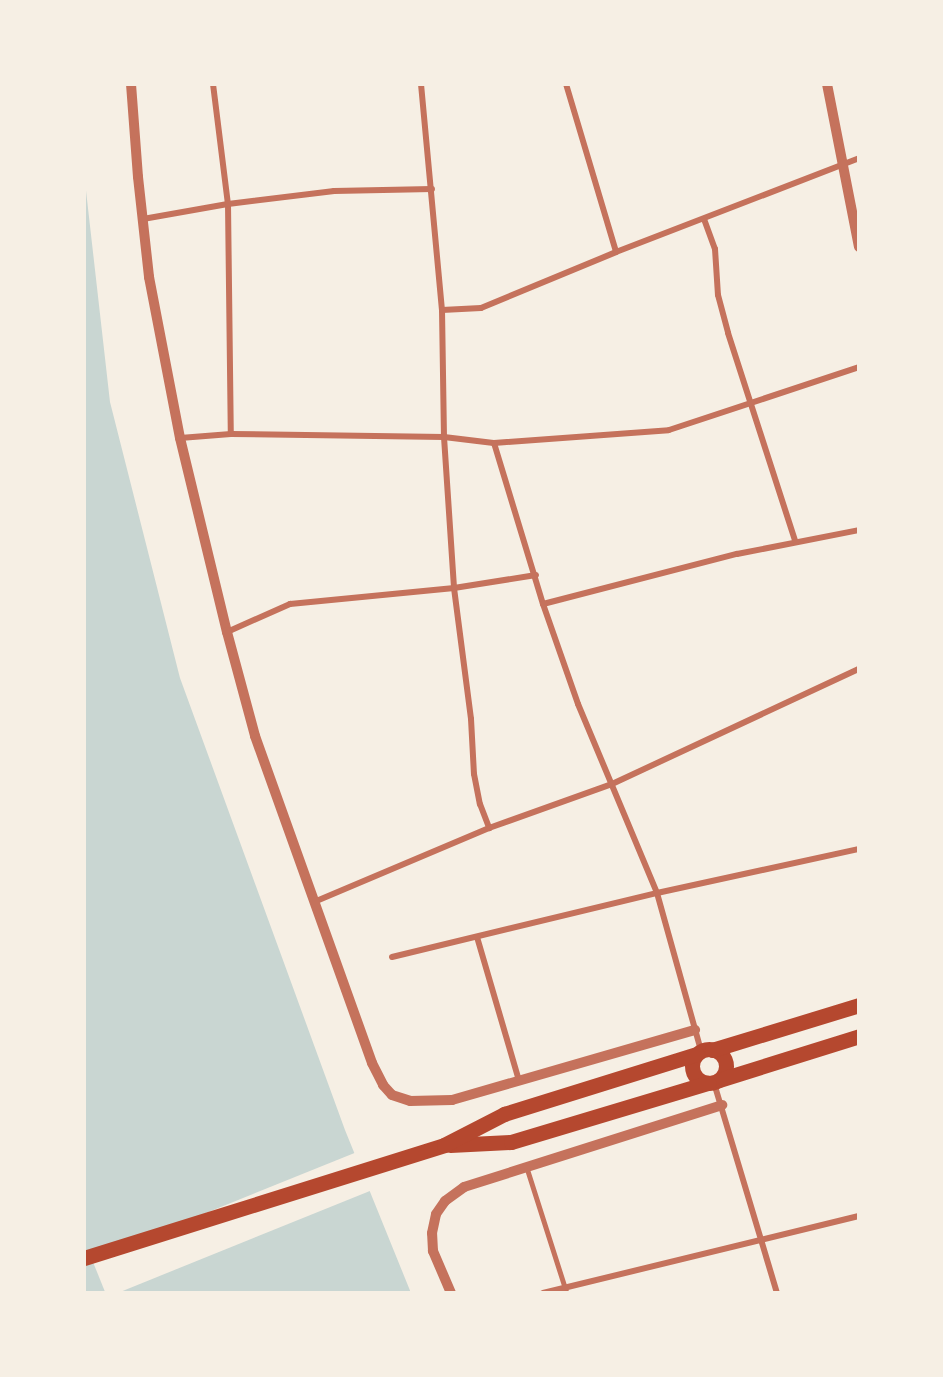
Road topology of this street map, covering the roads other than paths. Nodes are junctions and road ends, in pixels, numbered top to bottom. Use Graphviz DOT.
graph roads {
  1 [pos="132,84"];
  2 [pos="213,84"];
  3 [pos="421,84"];
  4 [pos="566,84"];
  5 [pos="827,84"];
  6 [pos="859,158"];
  7 [pos="843,163"];
  8 [pos="432,189"];
  9 [pos="228,204"];
  10 [pos="143,219"];
  11 [pos="704,219"];
  12 [pos="859,247"];
  13 [pos="616,252"];
  14 [pos="442,310"];
  15 [pos="859,367"];
  16 [pos="752,405"];
  17 [pos="231,434"];
  18 [pos="444,437"];
  19 [pos="180,438"];
  20 [pos="494,443"];
  21 [pos="859,530"];
  22 [pos="795,542"];
  23 [pos="536,575"];
  24 [pos="454,588"];
  25 [pos="543,604"];
  26 [pos="227,632"];
  27 [pos="859,669"];
  28 [pos="612,784"];
  29 [pos="489,828"];
  30 [pos="859,849"];
  31 [pos="657,892"];
  32 [pos="314,902"];
  33 [pos="477,937"];
  34 [pos="392,957"];
  35 [pos="859,1005"];
  36 [pos="695,1030"];
  37 [pos="859,1036"];
  38 [pos="704,1052"];
  39 [pos="519,1082"];
  40 [pos="714,1082"];
  41 [pos="722,1105"];
  42 [pos="444,1145"];
  43 [pos="527,1168"];
  44 [pos="859,1216"];
  45 [pos="760,1240"];
  46 [pos="84,1258"];
  47 [pos="566,1290"];
  48 [pos="451,1293"];
  49 [pos="543,1293"];
  50 [pos="777,1293"];
  1 -- 10 [label="street"];
  2 -- 9 [label="street"];
  3 -- 8 [label="street"];
  4 -- 13 [label="street"];
  5 -- 7 [label="street"];
  6 -- 7 [label="street"];
  7 -- 11 [label="street"];
  7 -- 12 [label="street"];
  8 -- 9 [label="street"];
  8 -- 14 [label="street"];
  9 -- 10 [label="street"];
  9 -- 17 [label="street"];
  10 -- 19 [label="street"];
  11 -- 13 [label="street"];
  11 -- 16 [label="street"];
  13 -- 14 [label="street"];
  14 -- 18 [label="street"];
  15 -- 16 [label="street"];
  16 -- 20 [label="street"];
  16 -- 22 [label="street"];
  17 -- 18 [label="street"];
  17 -- 19 [label="street"];
  18 -- 20 [label="street"];
  18 -- 24 [label="street"];
  19 -- 26 [label="street"];
  20 -- 23 [label="street"];
  21 -- 22 [label="street"];
  22 -- 25 [label="street"];
  23 -- 24 [label="street"];
  23 -- 25 [label="street"];
  24 -- 26 [label="street"];
  24 -- 29 [label="street"];
  25 -- 28 [label="street"];
  26 -- 32 [label="street"];
  27 -- 28 [label="street"];
  28 -- 29 [label="street"];
  28 -- 31 [label="street"];
  29 -- 32 [label="street"];
  30 -- 31 [label="street"];
  31 -- 33 [label="street"];
  31 -- 36 [label="street"];
  32 -- 39 [label="street"];
  33 -- 34 [label="street"];
  33 -- 39 [label="street"];
  35 -- 38 [label="main road"];
  36 -- 38 [label="street"];
  36 -- 39 [label="street"];
  37 -- 40 [label="main road"];
  38 -- 40 [label="main road"];
  38 -- 40 [label="main road"];
  38 -- 42 [label="main road"];
  40 -- 41 [label="street"];
  40 -- 42 [label="main road"];
  41 -- 43 [label="street"];
  41 -- 45 [label="street"];
  42 -- 46 [label="main road"];
  43 -- 47 [label="lane"];
  43 -- 48 [label="street"];
  44 -- 45 [label="street"];
  45 -- 47 [label="street"];
  45 -- 50 [label="street"];
  47 -- 49 [label="street"];
}
